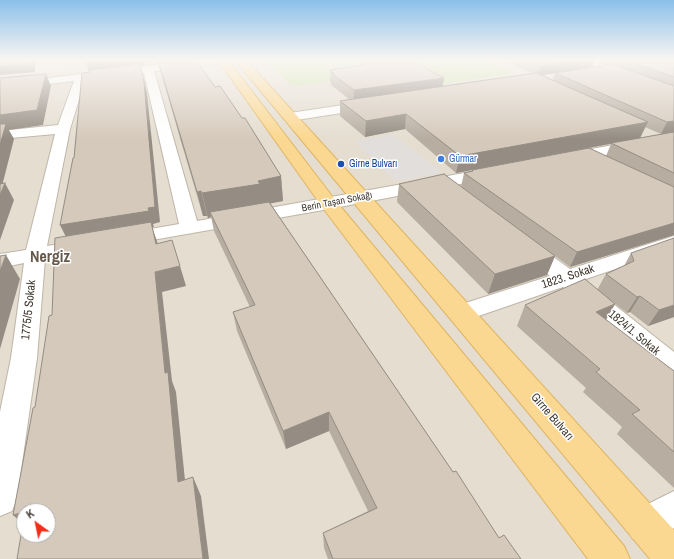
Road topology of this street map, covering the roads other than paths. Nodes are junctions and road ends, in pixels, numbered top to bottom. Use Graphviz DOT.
graph roads {
  1 [pos="78,86"];
  2 [pos="151,86"];
  3 [pos="242,86"];
  4 [pos="263,86"];
  5 [pos="650,86"];
  6 [pos="674,95"];
  7 [pos="384,103"];
  8 [pos="290,117"];
  9 [pos="62,129"];
  10 [pos="639,131"];
  11 [pos="0,135"];
  12 [pos="667,140"];
  13 [pos="587,155"];
  14 [pos="556,161"];
  15 [pos="607,165"];
  16 [pos="510,169"];
  17 [pos="441,182"];
  18 [pos="460,197"];
  19 [pos="361,198"];
  20 [pos="329,204"];
  21 [pos="190,228"];
  22 [pos="510,235"];
  23 [pos="674,242"];
  24 [pos="35,255"];
  25 [pos="0,261"];
  26 [pos="567,278"];
  27 [pos="461,313"];
  28 [pos="674,367"];
  29 [pos="0,499"];
  30 [pos="674,508"];
  31 [pos="645,525"];
  32 [pos="674,558"];
  33 [pos="611,559"];
  1 -- 9 [label="street, 1775/5 Sokak"];
  2 -- 21 [label="street"];
  3 -- 20 [label="main road"];
  4 -- 8 [label="main road, Girne Bulvarı"];
  5 -- 6 [label="street"];
  7 -- 8 [label="street"];
  8 -- 19 [label="main road, Girne Bulvarı"];
  9 -- 11 [label="street"];
  9 -- 24 [label="street, 1775/5 Sokak"];
  10 -- 12 [label="street"];
  12 -- 13 [label="street"];
  13 -- 14 [label="street"];
  13 -- 15 [label="street"];
  16 -- 17 [label="street, Berin Taşan Sokağı"];
  17 -- 18 [label="street"];
  17 -- 19 [label="street, Berin Taşan Sokağı"];
  19 -- 20 [label="street, Berin Taşan Sokağı"];
  19 -- 27 [label="main road, Girne Bulvarı"];
  20 -- 21 [label="street, Berin Taşan Sokağı"];
  20 -- 33 [label="main road"];
  21 -- 24 [label="street, Berin Taşan Sokağı"];
  22 -- 26 [label="street, 1824/1. Sokak"];
  23 -- 26 [label="street, 1823. Sokak"];
  24 -- 25 [label="street, Berin Taşan Sokağı"];
  24 -- 29 [label="street, 1775/5 Sokak"];
  26 -- 27 [label="street, 1823. Sokak"];
  26 -- 28 [label="street, 1824/1. Sokak"];
  27 -- 31 [label="main road, Girne Bulvarı"];
  30 -- 31 [label="street"];
  31 -- 32 [label="main road, Girne Bulvarı"];
}
